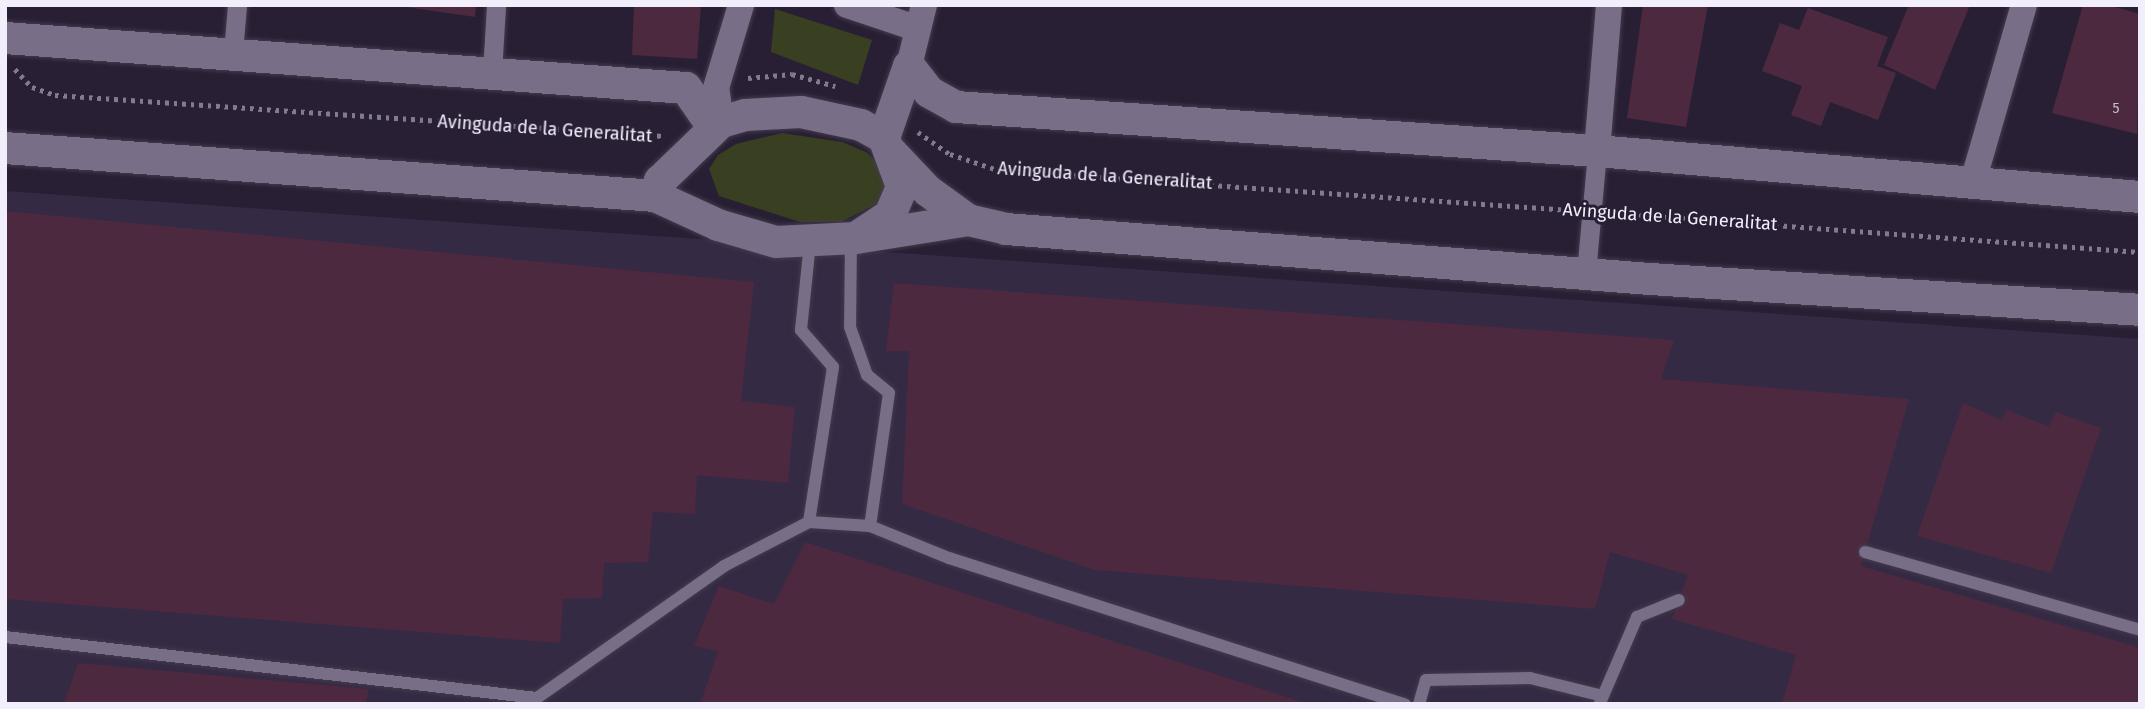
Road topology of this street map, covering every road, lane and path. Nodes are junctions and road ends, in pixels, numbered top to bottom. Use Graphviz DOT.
graph roads {
  1 [pos="237,5"];
  2 [pos="496,5"];
  3 [pos="741,5"];
  4 [pos="847,5"];
  5 [pos="1609,5"];
  6 [pos="2024,5"];
  7 [pos="920,17"];
  8 [pos="6,48"];
  9 [pos="233,52"];
  10 [pos="909,66"];
  11 [pos="492,73"];
  12 [pos="844,88"];
  13 [pos="704,93"];
  14 [pos="709,133"];
  15 [pos="890,133"];
  16 [pos="8,141"];
  17 [pos="1597,151"];
  18 [pos="1972,185"];
  19 [pos="655,196"];
  20 [pos="2140,197"];
  21 [pos="1591,211"];
  22 [pos="968,220"];
  23 [pos="718,225"];
  24 [pos="854,238"];
  25 [pos="810,243"];
  26 [pos="2140,252"];
  27 [pos="1586,273"];
  28 [pos="2140,310"];
  29 [pos="809,522"];
  30 [pos="870,526"];
  31 [pos="1865,552"];
  32 [pos="1679,600"];
  33 [pos="2140,630"];
  34 [pos="5,637"];
  35 [pos="1601,700"];
  36 [pos="1405,704"];
  37 [pos="1419,704"];
  1 -- 9 [label="street"];
  2 -- 11 [label="street"];
  3 -- 13 [label="street"];
  4 -- 7 [label="street"];
  5 -- 17 [label="street"];
  6 -- 18 [label="street"];
  7 -- 10 [label="street"];
  8 -- 9 [label="street"];
  8 -- 13 [label="path, Avinguda de la Generalitat"];
  9 -- 11 [label="street"];
  10 -- 15 [label="street"];
  10 -- 17 [label="street"];
  11 -- 13 [label="street"];
  12 -- 13 [label="path"];
  13 -- 14 [label="street"];
  14 -- 15 [label="street"];
  14 -- 19 [label="street"];
  14 -- 23 [label="street"];
  15 -- 21 [label="path, Avinguda de la Generalitat"];
  15 -- 22 [label="street"];
  15 -- 24 [label="street"];
  16 -- 19 [label="street"];
  17 -- 18 [label="street"];
  17 -- 21 [label="street"];
  18 -- 20 [label="street"];
  19 -- 23 [label="street"];
  21 -- 26 [label="path, Avinguda de la Generalitat"];
  21 -- 27 [label="street"];
  22 -- 24 [label="street"];
  22 -- 27 [label="street"];
  23 -- 25 [label="street"];
  24 -- 25 [label="street"];
  24 -- 30 [label="lane"];
  25 -- 29 [label="lane"];
  27 -- 28 [label="street"];
  29 -- 30 [label="lane"];
  29 -- 34 [label="lane"];
  30 -- 36 [label="lane"];
  31 -- 33 [label="lane"];
  32 -- 35 [label="lane"];
  35 -- 37 [label="lane"];
}
